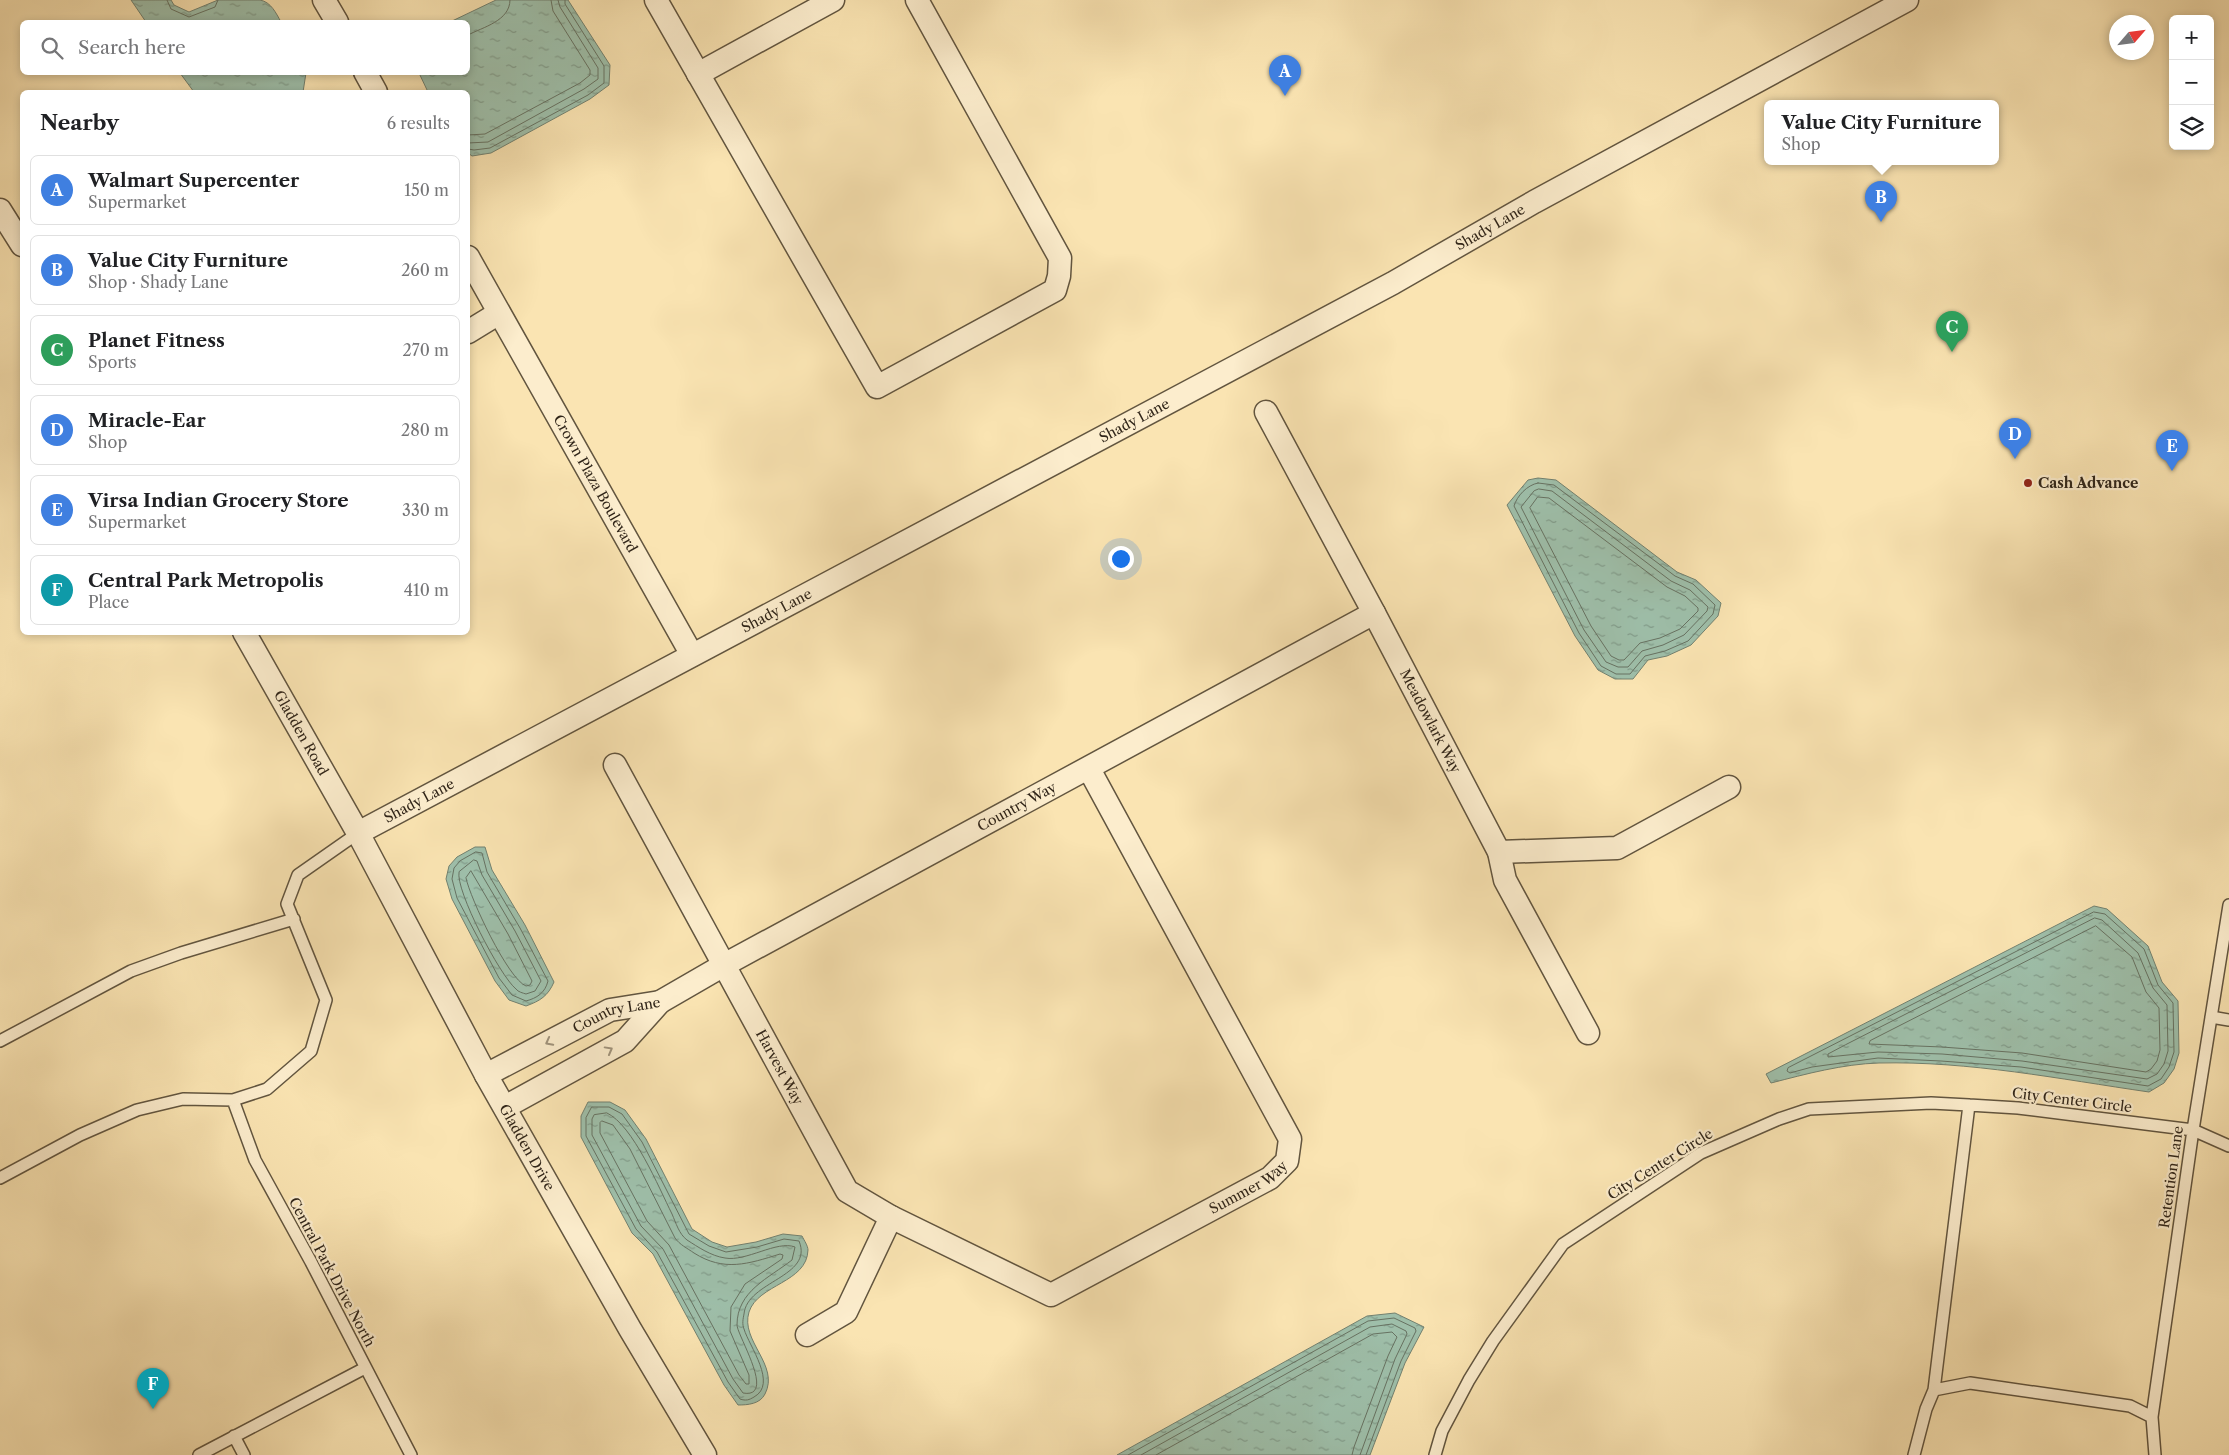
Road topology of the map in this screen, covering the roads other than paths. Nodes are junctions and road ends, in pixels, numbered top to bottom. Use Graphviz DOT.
graph roads {
  1 [pos="324,0"];
  2 [pos="656,0"];
  3 [pos="833,0"];
  4 [pos="916,0"];
  5 [pos="1907,0"];
  6 [pos="336,20"];
  7 [pos="698,74"];
  8 [pos="367,75"];
  9 [pos="375,90"];
  10 [pos="0,210"];
  11 [pos="20,242"];
  12 [pos="470,260"];
  13 [pos="499,313"];
  14 [pos="470,331"];
  15 [pos="1266,412"];
  16 [pos="1374,613"];
  17 [pos="246,635"];
  18 [pos="692,655"];
  19 [pos="615,765"];
  20 [pos="1089,769"];
  21 [pos="1729,787"];
  22 [pos="358,834"];
  23 [pos="1499,852"];
  24 [pos="2229,906"];
  25 [pos="294,919"];
  26 [pos="724,965"];
  27 [pos="660,1002"];
  28 [pos="2211,1017"];
  29 [pos="2229,1020"];
  30 [pos="1588,1033"];
  31 [pos="0,1041"];
  32 [pos="486,1075"];
  33 [pos="233,1100"];
  34 [pos="1969,1105"];
  35 [pos="505,1107"];
  36 [pos="2193,1130"];
  37 [pos="2229,1146"];
  38 [pos="0,1178"];
  39 [pos="891,1217"];
  40 [pos="807,1335"];
  41 [pos="365,1368"];
  42 [pos="1934,1390"];
  43 [pos="2152,1417"];
  44 [pos="234,1436"];
  45 [pos="199,1455"];
  46 [pos="244,1455"];
  47 [pos="411,1455"];
  48 [pos="705,1455"];
  49 [pos="1435,1455"];
  50 [pos="1914,1455"];
  51 [pos="2155,1455"];
  1 -- 6 [label="street"];
  2 -- 7 [label="street"];
  3 -- 7 [label="street"];
  4 -- 7 [label="street"];
  5 -- 18 [label="street, Shady Lane"];
  8 -- 9 [label="street"];
  10 -- 11 [label="street"];
  12 -- 13 [label="street, Crown Plaza Boulevard"];
  13 -- 14 [label="street"];
  13 -- 18 [label="street, Crown Plaza Boulevard"];
  15 -- 16 [label="street, Meadowlark Way"];
  16 -- 20 [label="street, Country Way"];
  16 -- 23 [label="street, Meadowlark Way"];
  17 -- 22 [label="street, Gladden Road"];
  18 -- 22 [label="street, Shady Lane"];
  19 -- 26 [label="street, Harvest Way"];
  20 -- 26 [label="street, Country Way"];
  20 -- 39 [label="street, Summer Way"];
  21 -- 23 [label="street"];
  22 -- 25 [label="lane"];
  22 -- 32 [label="street, Gladden Drive"];
  23 -- 30 [label="street, Meadowlark Way"];
  24 -- 28 [label="lane, Retention Lane"];
  25 -- 31 [label="lane"];
  25 -- 33 [label="lane"];
  26 -- 27 [label="street, Country Way"];
  26 -- 39 [label="street, Harvest Way"];
  27 -- 32 [label="street, Country Lane, one-way"];
  35 -- 27 [label="street, Country Lane, one-way"];
  28 -- 29 [label="lane"];
  28 -- 36 [label="lane, Retention Lane"];
  32 -- 35 [label="street, Gladden Drive"];
  33 -- 38 [label="lane"];
  33 -- 41 [label="lane, Central Park Drive North"];
  34 -- 36 [label="lane, City Center Circle"];
  34 -- 42 [label="lane"];
  34 -- 49 [label="lane, City Center Circle"];
  35 -- 48 [label="street, Gladden Drive"];
  36 -- 37 [label="lane, City Center Circle"];
  36 -- 43 [label="lane, Retention Lane"];
  39 -- 40 [label="street"];
  41 -- 44 [label="lane"];
  41 -- 47 [label="lane, Central Park Drive North"];
  42 -- 43 [label="lane"];
  42 -- 50 [label="lane"];
  43 -- 51 [label="lane, Retention Lane"];
  44 -- 45 [label="lane"];
  44 -- 46 [label="lane"];
}
